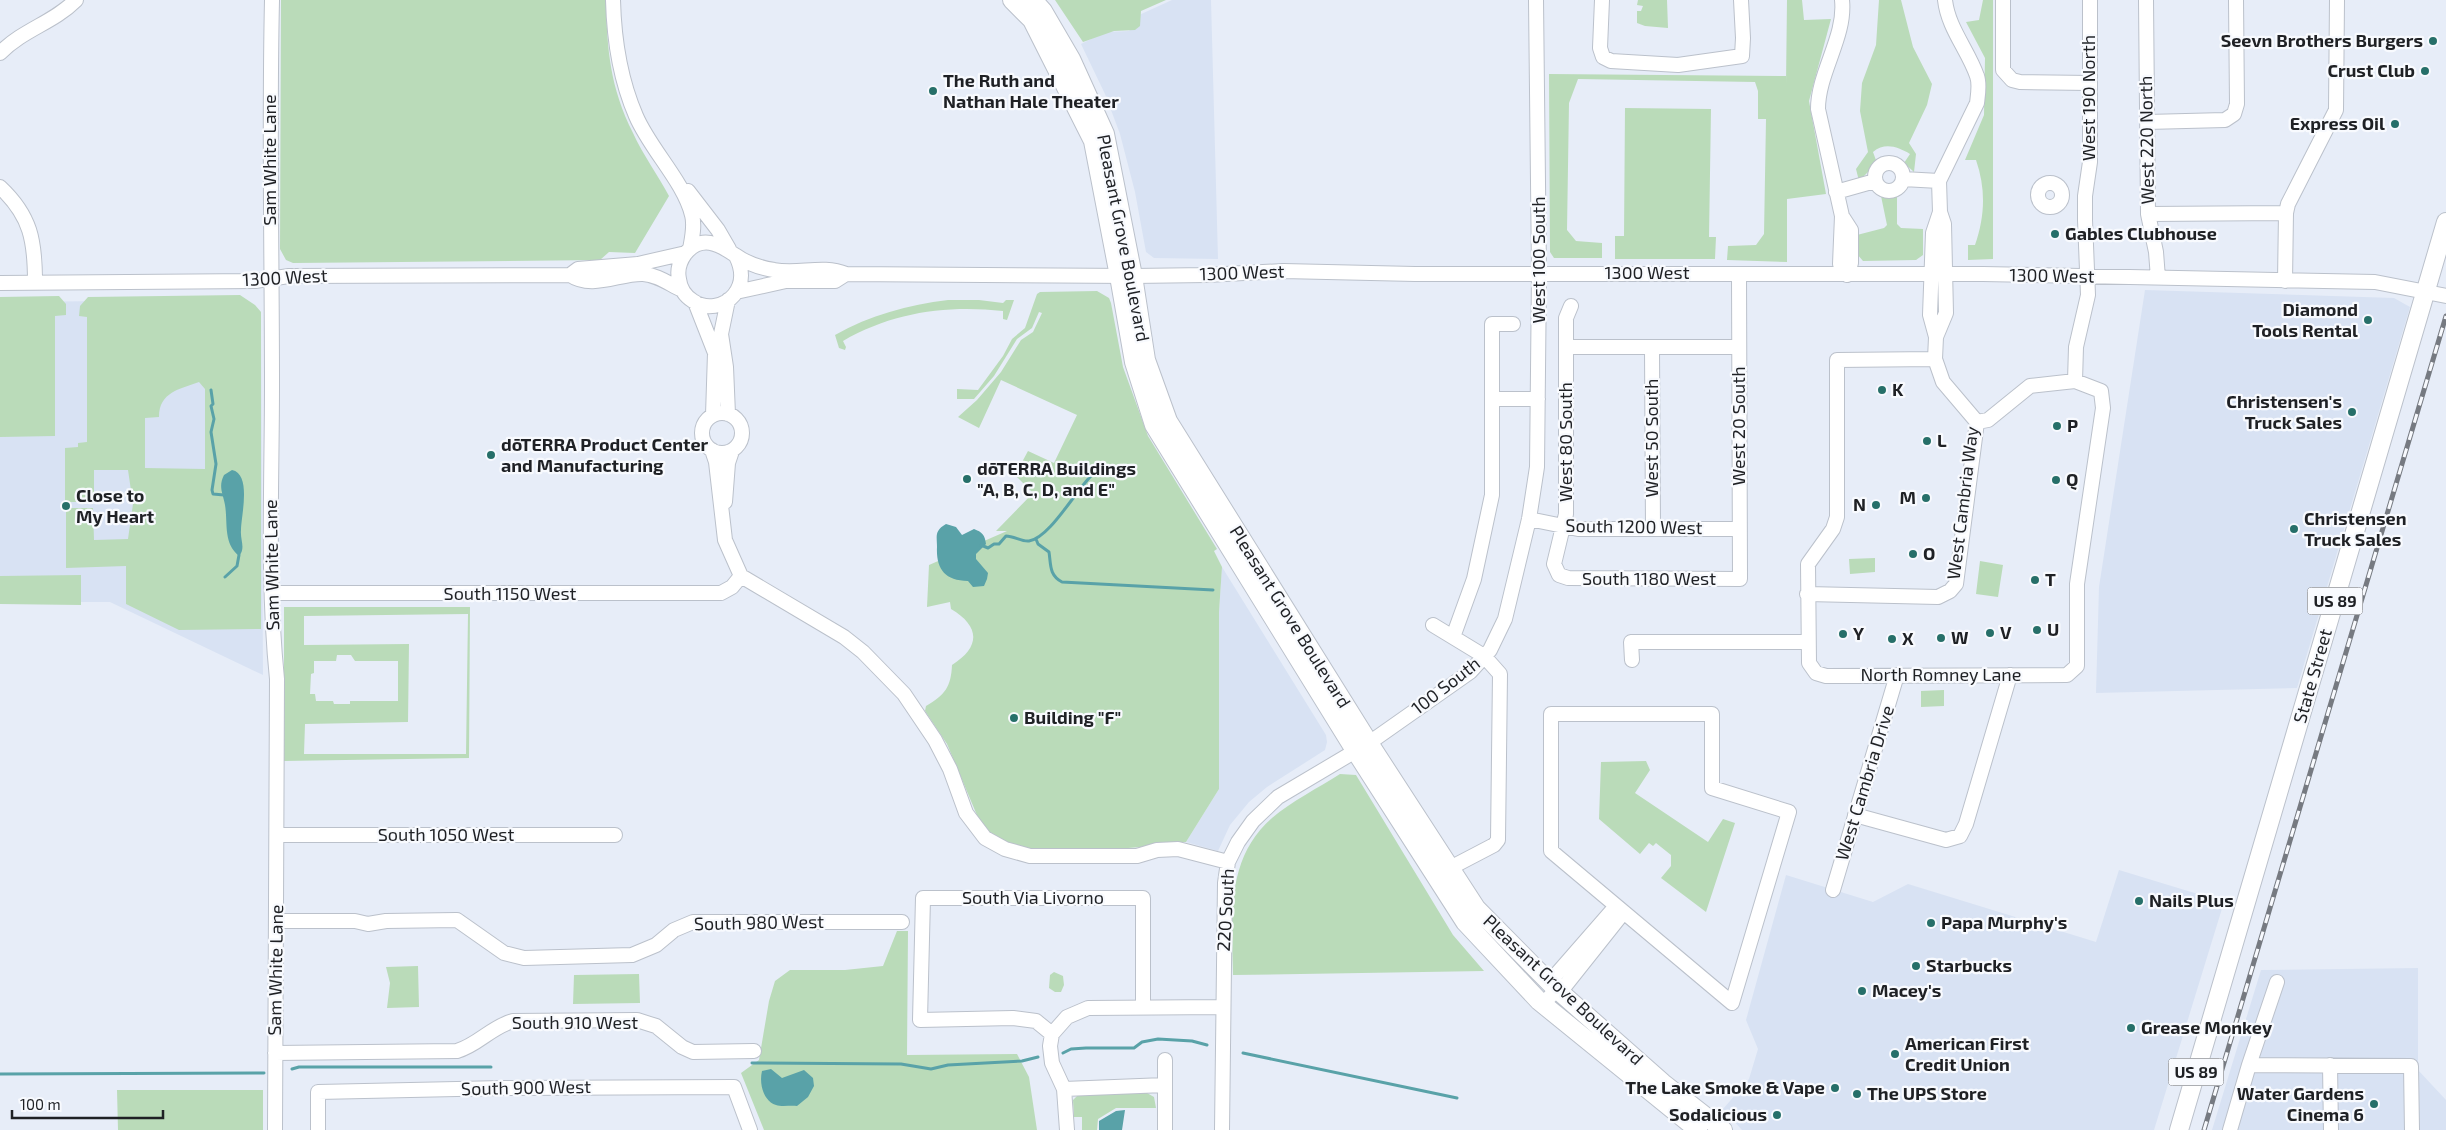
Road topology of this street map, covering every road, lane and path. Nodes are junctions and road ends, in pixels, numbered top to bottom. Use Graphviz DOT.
graph roads {
  1 [pos="76,0"];
  2 [pos="272,0"];
  3 [pos="613,0"];
  4 [pos="1012,0"];
  5 [pos="1033,0"];
  6 [pos="1536,0"];
  7 [pos="1602,0"];
  8 [pos="1741,0"];
  9 [pos="1842,0"];
  10 [pos="1945,0"];
  11 [pos="2003,0"];
  12 [pos="2090,0"];
  13 [pos="2146,0"];
  14 [pos="2236,0"];
  15 [pos="2336,0"];
  16 [pos="0,53"];
  17 [pos="2090,82"];
  18 [pos="2147,122"];
  19 [pos="1903,179"];
  20 [pos="1875,181"];
  21 [pos="1939,181"];
  22 [pos="679,186"];
  23 [pos="0,187"];
  24 [pos="1836,192"];
  25 [pos="2062,195"];
  26 [pos="2085,196"];
  27 [pos="2286,213"];
  28 [pos="2148,214"];
  29 [pos="2446,222"];
  30 [pos="688,251"];
  31 [pos="732,252"];
  32 [pos="1539,273"];
  33 [pos="846,274"];
  34 [pos="1739,274"];
  35 [pos="1938,274"];
  36 [pos="570,275"];
  37 [pos="1126,276"];
  38 [pos="1848,276"];
  39 [pos="2088,277"];
  40 [pos="2158,278"];
  41 [pos="271,279"];
  42 [pos="2286,281"];
  43 [pos="0,282"];
  44 [pos="35,282"];
  45 [pos="682,290"];
  46 [pos="2426,290"];
  47 [pos="732,296"];
  48 [pos="2446,296"];
  49 [pos="695,302"];
  50 [pos="1571,306"];
  51 [pos="1514,324"];
  52 [pos="1566,347"];
  53 [pos="1739,347"];
  54 [pos="1652,348"];
  55 [pos="1935,359"];
  56 [pos="2075,381"];
  57 [pos="1492,399"];
  58 [pos="1538,399"];
  59 [pos="728,414"];
  60 [pos="714,415"];
  61 [pos="1977,422"];
  62 [pos="712,450"];
  63 [pos="732,451"];
  64 [pos="723,518"];
  65 [pos="1529,519"];
  66 [pos="1563,527"];
  67 [pos="1653,529"];
  68 [pos="1739,529"];
  69 [pos="1559,575"];
  70 [pos="741,576"];
  71 [pos="1740,579"];
  72 [pos="272,593"];
  73 [pos="1807,594"];
  74 [pos="1433,625"];
  75 [pos="1453,637"];
  76 [pos="1807,642"];
  77 [pos="1484,656"];
  78 [pos="1632,660"];
  79 [pos="1897,675"];
  80 [pos="2010,675"];
  81 [pos="1362,748"];
  82 [pos="1855,815"];
  83 [pos="277,835"];
  84 [pos="615,835"];
  85 [pos="1228,862"];
  86 [pos="1450,868"];
  87 [pos="1833,890"];
  88 [pos="1619,909"];
  89 [pos="277,921"];
  90 [pos="902,922"];
  91 [pos="2277,982"];
  92 [pos="1557,989"];
  93 [pos="1543,1004"];
  94 [pos="1143,1006"];
  95 [pos="1223,1007"];
  96 [pos="1052,1034"];
  97 [pos="754,1051"];
  98 [pos="275,1053"];
  99 [pos="1164,1060"];
  100 [pos="2249,1065"];
  101 [pos="2330,1065"];
  102 [pos="1165,1085"];
  103 [pos="1064,1089"];
  104 [pos="275,1130"];
  105 [pos="318,1130"];
  106 [pos="750,1130"];
  107 [pos="1068,1130"];
  108 [pos="1165,1130"];
  109 [pos="1222,1130"];
  110 [pos="1698,1130"];
  111 [pos="1723,1130"];
  112 [pos="2179,1130"];
  113 [pos="2230,1130"];
  114 [pos="2331,1130"];
  115 [pos="2412,1130"];
  1 -- 16 [label="street"];
  2 -- 41 [label="street, Sam White Lane"];
  3 -- 22 [label="street"];
  4 -- 37 [label="main road, Pleasant Grove Boulevard"];
  5 -- 37 [label="main road, Pleasant Grove Boulevard"];
  6 -- 32 [label="street, West 100 South"];
  7 -- 8 [label="street"];
  9 -- 24 [label="street"];
  10 -- 21 [label="street"];
  11 -- 17 [label="street"];
  12 -- 17 [label="street, West 190 North"];
  13 -- 18 [label="street, West 220 North"];
  14 -- 18 [label="street"];
  15 -- 27 [label="street"];
  17 -- 26 [label="street, West 190 North"];
  18 -- 28 [label="street, West 220 North"];
  19 -- 20 [label="street"];
  19 -- 20 [label="street"];
  19 -- 21 [label="street"];
  20 -- 24 [label="street"];
  21 -- 35 [label="street, West Cambria Way"];
  22 -- 30 [label="street"];
  22 -- 31 [label="street"];
  23 -- 44 [label="street"];
  24 -- 38 [label="street"];
  25 -- 26 [label="street"];
  26 -- 39 [label="street, West 190 North"];
  27 -- 28 [label="street"];
  27 -- 42 [label="street"];
  28 -- 40 [label="street, West 220 North"];
  29 -- 46 [label="main road, State Street / US 89"];
  30 -- 31 [label="street"];
  30 -- 36 [label="street"];
  30 -- 45 [label="street"];
  31 -- 33 [label="street"];
  31 -- 47 [label="street"];
  32 -- 34 [label="street, 1300 West"];
  32 -- 37 [label="street, 1300 West"];
  32 -- 58 [label="street, West 100 South"];
  33 -- 37 [label="street, 1300 West"];
  33 -- 47 [label="street"];
  34 -- 38 [label="street, 1300 West"];
  34 -- 53 [label="street, West 20 South"];
  35 -- 38 [label="street, 1300 West"];
  35 -- 39 [label="street, 1300 West"];
  35 -- 55 [label="street, West Cambria Way"];
  36 -- 41 [label="street, 1300 West"];
  36 -- 45 [label="street"];
  37 -- 81 [label="main road, Pleasant Grove Boulevard"];
  39 -- 40 [label="street, 1300 West"];
  39 -- 56 [label="street, West 190 North"];
  40 -- 42 [label="street, 1300 West"];
  41 -- 44 [label="street, 1300 West"];
  41 -- 72 [label="street, Sam White Lane"];
  42 -- 46 [label="street, 1300 West"];
  43 -- 44 [label="street, 1300 West"];
  45 -- 49 [label="street"];
  46 -- 48 [label="street, 1300 West"];
  46 -- 112 [label="main road, State Street / US 89"];
  47 -- 49 [label="street"];
  47 -- 59 [label="street"];
  49 -- 60 [label="street"];
  50 -- 52 [label="street, West 80 South"];
  51 -- 57 [label="street"];
  52 -- 54 [label="street"];
  52 -- 66 [label="street, West 80 South"];
  53 -- 54 [label="street"];
  53 -- 68 [label="street, West 20 South"];
  54 -- 67 [label="street, West 50 South"];
  55 -- 61 [label="street, West Cambria Way"];
  55 -- 73 [label="street"];
  56 -- 61 [label="street"];
  56 -- 80 [label="street, North Romney Lane"];
  57 -- 58 [label="street"];
  57 -- 75 [label="street"];
  58 -- 65 [label="street, West 100 South"];
  59 -- 60 [label="street"];
  59 -- 63 [label="street"];
  60 -- 62 [label="street"];
  61 -- 73 [label="street, West Cambria Way"];
  62 -- 63 [label="street"];
  62 -- 64 [label="street"];
  63 -- 64 [label="street"];
  64 -- 70 [label="street"];
  65 -- 66 [label="street, South 1200 West"];
  65 -- 77 [label="street, 100 South"];
  66 -- 67 [label="street, South 1200 West"];
  66 -- 69 [label="street, West 80 South"];
  67 -- 68 [label="street, South 1200 West"];
  68 -- 71 [label="street, West 20 South"];
  69 -- 71 [label="street, South 1180 West"];
  70 -- 72 [label="street, South 1150 West"];
  70 -- 85 [label="street"];
  72 -- 83 [label="street, Sam White Lane"];
  73 -- 76 [label="street"];
  74 -- 75 [label="street"];
  75 -- 77 [label="street"];
  76 -- 78 [label="street"];
  76 -- 79 [label="street, North Romney Lane"];
  77 -- 81 [label="street, 100 South"];
  77 -- 86 [label="street"];
  79 -- 80 [label="street, North Romney Lane"];
  79 -- 82 [label="street, West Cambria Drive"];
  80 -- 82 [label="street"];
  81 -- 85 [label="street, 220 South"];
  81 -- 86 [label="main road, Pleasant Grove Boulevard"];
  81 -- 93 [label="main road, Pleasant Grove Boulevard"];
  82 -- 87 [label="street, West Cambria Drive"];
  83 -- 84 [label="street, South 1050 West"];
  83 -- 89 [label="street, Sam White Lane"];
  85 -- 95 [label="street, 220 South"];
  86 -- 92 [label="main road, Pleasant Grove Boulevard"];
  88 -- 88 [label="street"];
  88 -- 92 [label="street"];
  89 -- 90 [label="street, South 980 West"];
  89 -- 98 [label="street, Sam White Lane"];
  91 -- 100 [label="street"];
  92 -- 93 [label="street"];
  92 -- 111 [label="main road, Pleasant Grove Boulevard"];
  93 -- 110 [label="main road, Pleasant Grove Boulevard"];
  94 -- 95 [label="street"];
  94 -- 96 [label="street"];
  94 -- 96 [label="street, South Via Livorno"];
  95 -- 109 [label="street, 220 South"];
  96 -- 103 [label="street"];
  97 -- 98 [label="street, South 910 West"];
  98 -- 104 [label="street, Sam White Lane"];
  99 -- 102 [label="street"];
  100 -- 101 [label="street"];
  100 -- 113 [label="street"];
  101 -- 114 [label="street"];
  101 -- 115 [label="street"];
  102 -- 103 [label="street"];
  102 -- 108 [label="street"];
  103 -- 107 [label="street"];
  105 -- 106 [label="street, South 900 West"];
}
